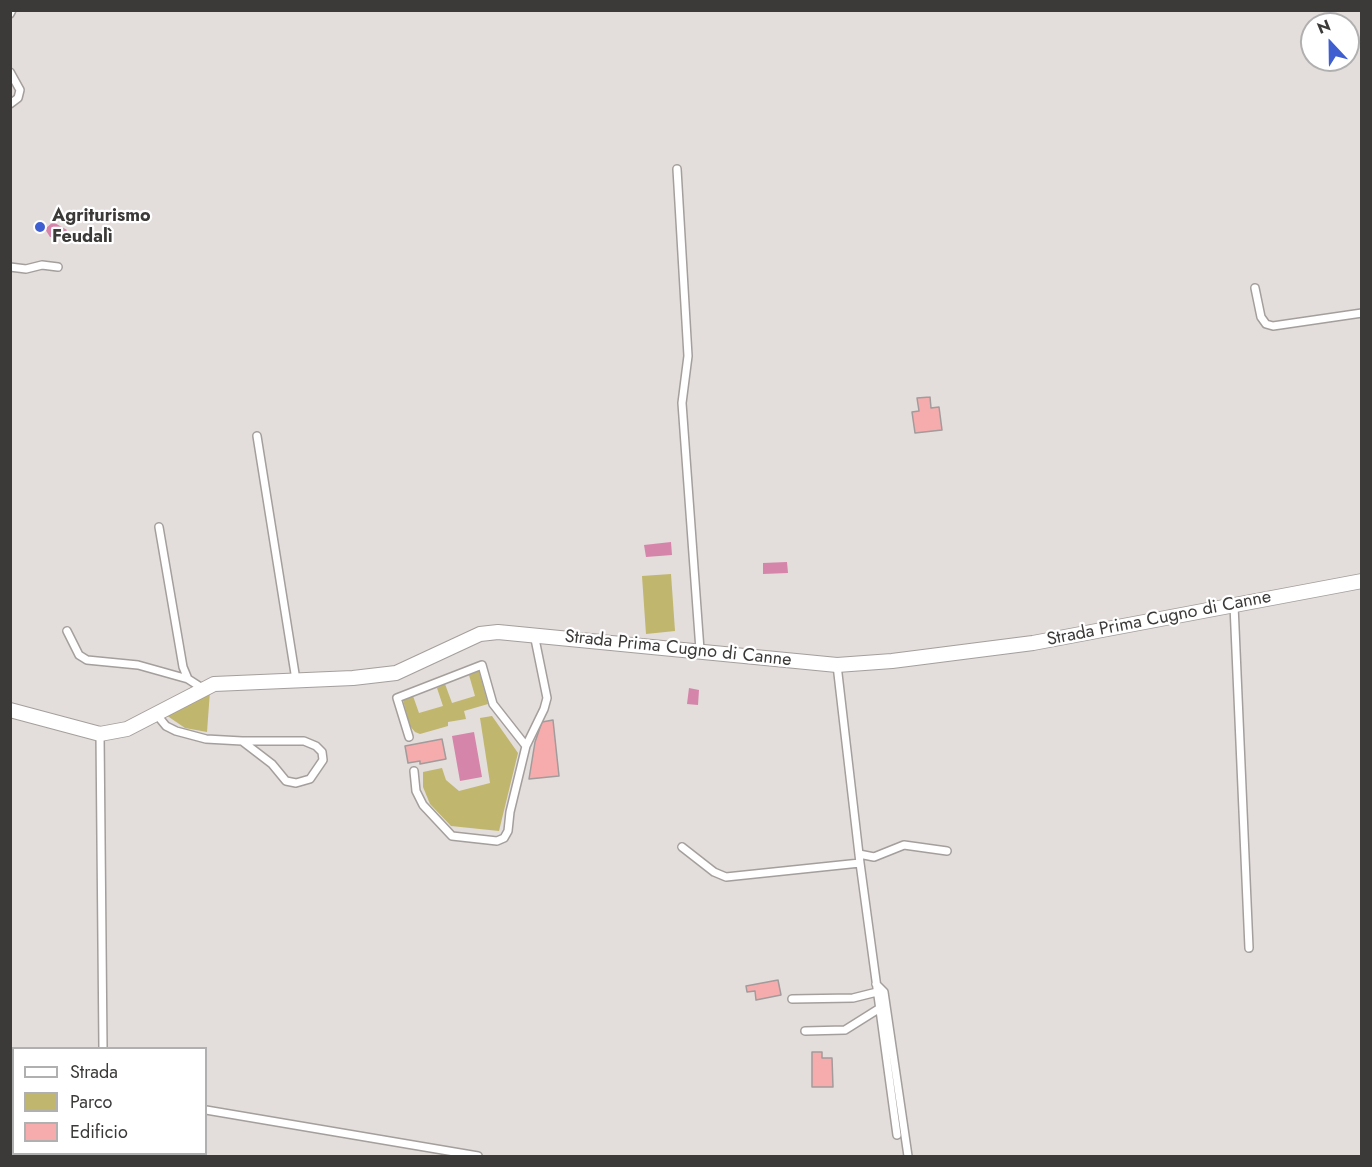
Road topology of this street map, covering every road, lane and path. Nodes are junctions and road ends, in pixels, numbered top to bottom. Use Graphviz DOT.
graph roads {
  1 [pos="10,72"];
  2 [pos="10,104"];
  3 [pos="677,169"];
  4 [pos="10,267"];
  5 [pos="58,267"];
  6 [pos="1255,288"];
  7 [pos="1362,313"];
  8 [pos="257,436"];
  9 [pos="159,527"];
  10 [pos="1362,581"];
  11 [pos="1234,605"];
  12 [pos="67,631"];
  13 [pos="534,634"];
  14 [pos="700,650"];
  15 [pos="837,664"];
  16 [pos="188,679"];
  17 [pos="296,680"];
  18 [pos="202,688"];
  19 [pos="10,710"];
  20 [pos="157,714"];
  21 [pos="100,734"];
  22 [pos="409,737"];
  23 [pos="243,741"];
  24 [pos="526,746"];
  25 [pos="414,771"];
  26 [pos="682,848"];
  27 [pos="947,852"];
  28 [pos="859,854"];
  29 [pos="860,863"];
  30 [pos="1249,948"];
  31 [pos="875,982"];
  32 [pos="877,992"];
  33 [pos="792,999"];
  34 [pos="880,1008"];
  35 [pos="805,1031"];
  36 [pos="103,1047"];
  37 [pos="207,1110"];
  38 [pos="897,1135"];
  39 [pos="478,1156"];
  40 [pos="909,1156"];
  1 -- 2 [label="lane"];
  3 -- 14 [label="lane"];
  4 -- 5 [label="lane"];
  6 -- 7 [label="lane"];
  8 -- 17 [label="lane"];
  9 -- 16 [label="lane"];
  10 -- 11 [label="street, Strada Prima Cugno di Canne"];
  11 -- 15 [label="street, Strada Prima Cugno di Canne"];
  11 -- 30 [label="lane"];
  12 -- 16 [label="lane"];
  13 -- 14 [label="street, Strada Prima Cugno di Canne"];
  13 -- 17 [label="street, Strada Prima Cugno di Canne"];
  13 -- 24 [label="lane"];
  14 -- 15 [label="street, Strada Prima Cugno di Canne"];
  15 -- 28 [label="lane"];
  16 -- 18 [label="lane"];
  17 -- 18 [label="street, Strada Prima Cugno di Canne"];
  18 -- 20 [label="street, Strada Prima Cugno di Canne"];
  19 -- 21 [label="street, Strada Prima Cugno di Canne"];
  20 -- 21 [label="street, Strada Prima Cugno di Canne"];
  20 -- 23 [label="lane"];
  21 -- 36 [label="lane"];
  22 -- 24 [label="lane"];
  23 -- 23 [label="lane"];
  24 -- 25 [label="lane"];
  26 -- 29 [label="lane"];
  27 -- 28 [label="lane"];
  28 -- 29 [label="lane"];
  29 -- 31 [label="lane"];
  31 -- 32 [label="lane"];
  31 -- 40 [label="lane"];
  32 -- 33 [label="lane"];
  32 -- 34 [label="lane"];
  34 -- 35 [label="lane"];
  34 -- 38 [label="lane"];
  37 -- 39 [label="lane"];
}
